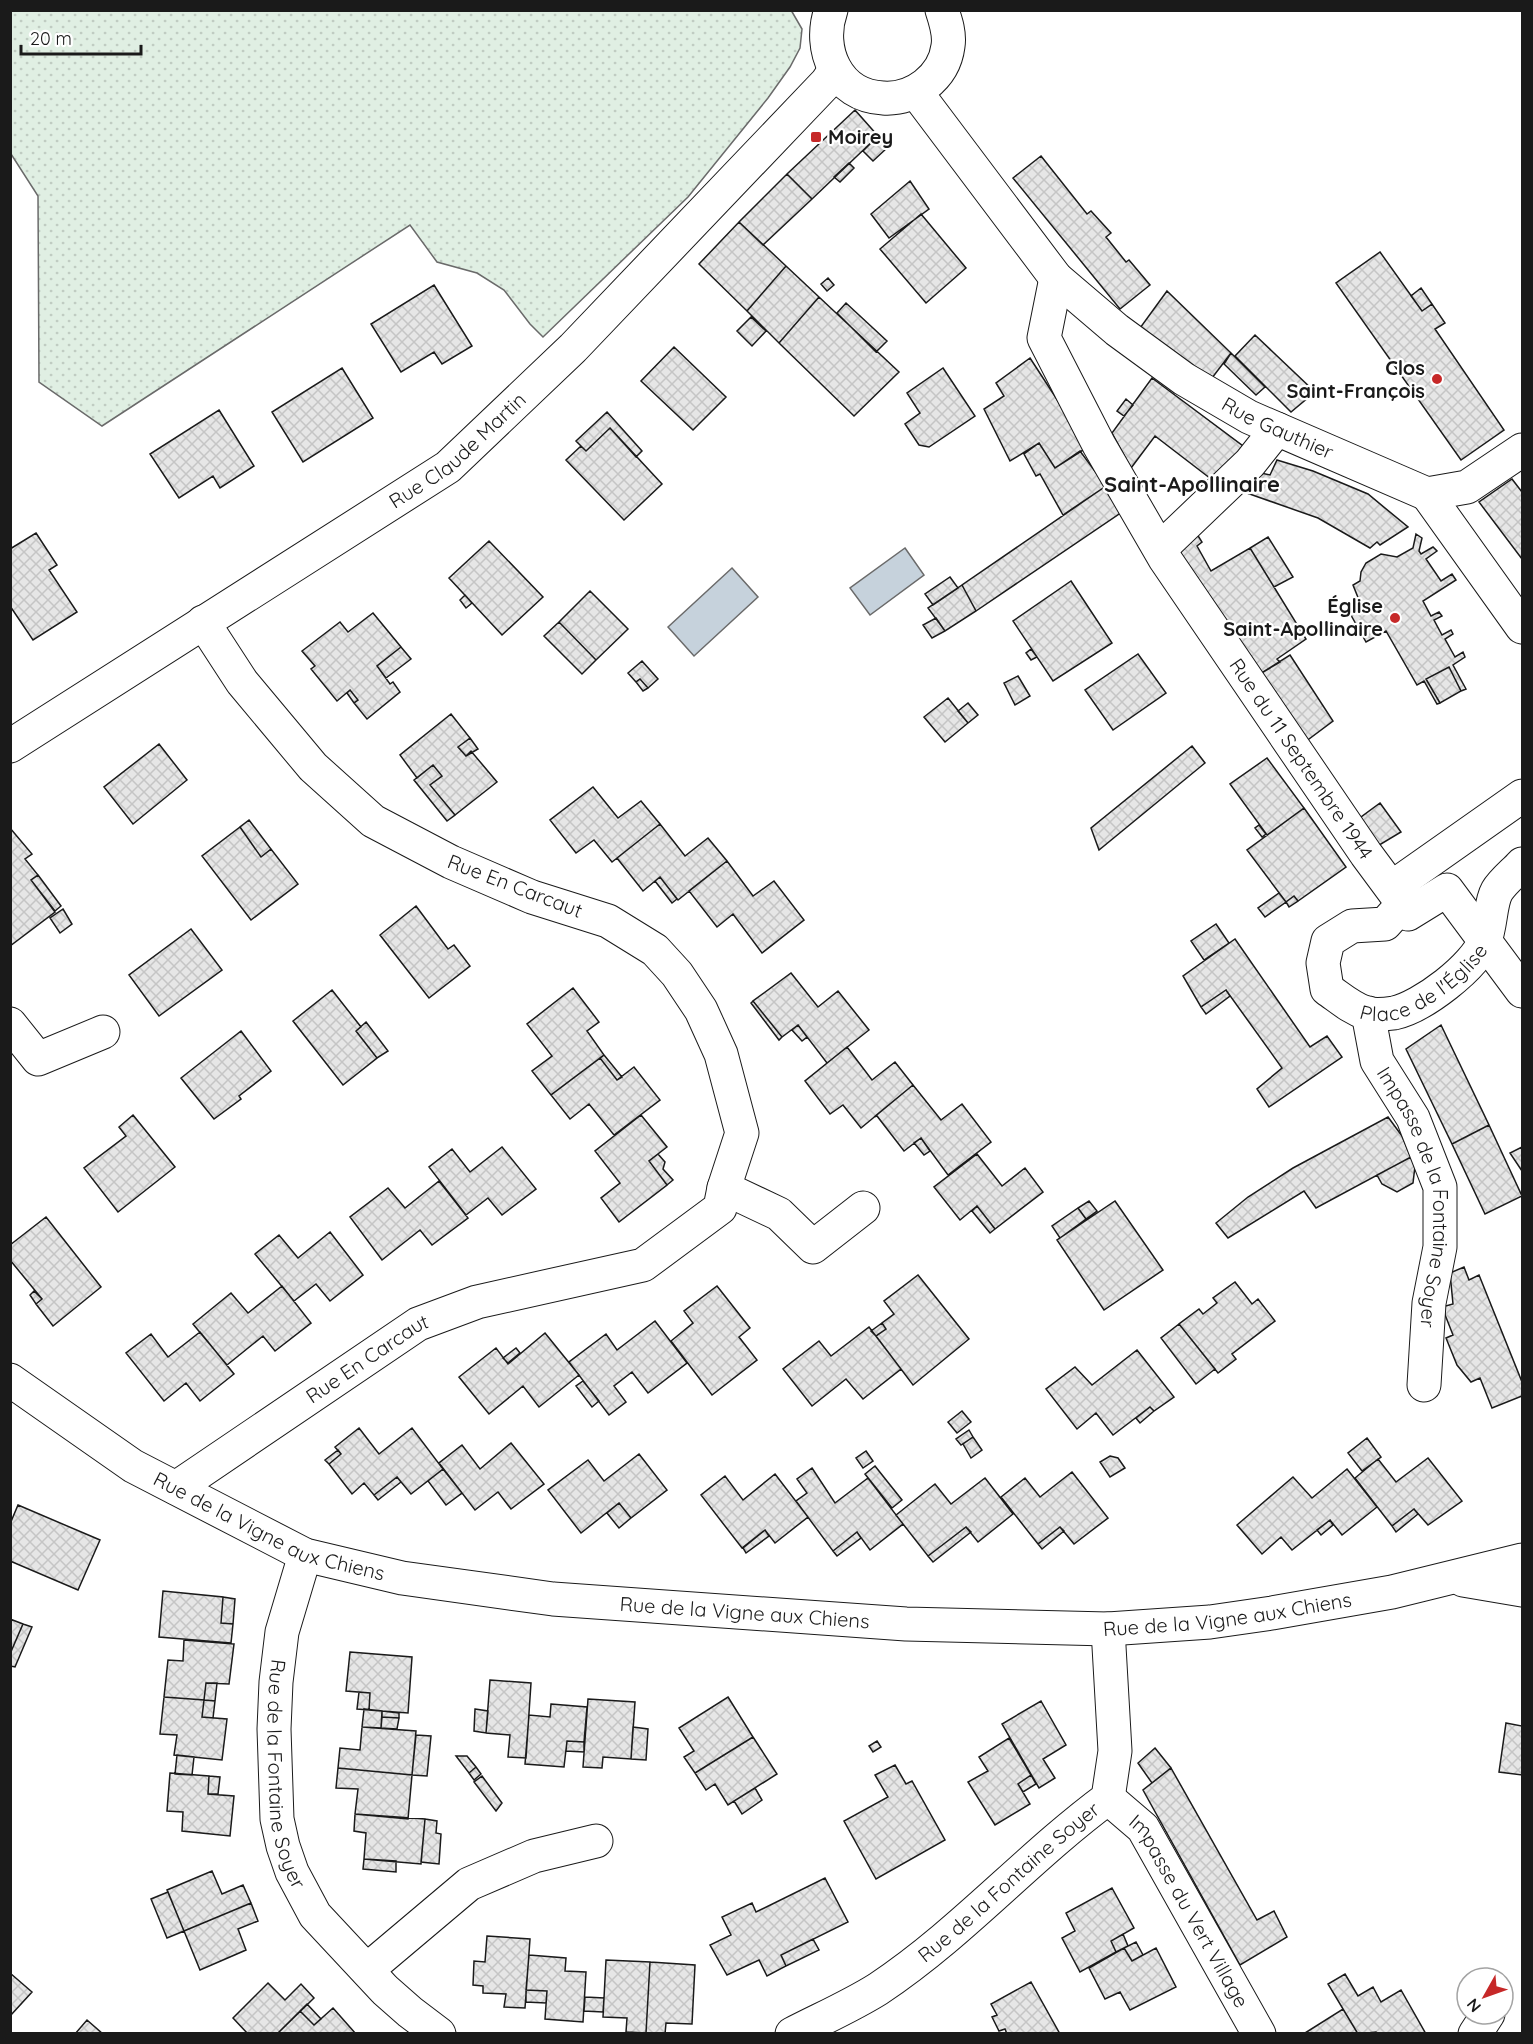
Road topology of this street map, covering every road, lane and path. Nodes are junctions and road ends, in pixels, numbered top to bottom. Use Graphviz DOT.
graph roads {
  1 [pos="831,10"];
  2 [pos="942,10"];
  3 [pos="835,70"];
  4 [pos="916,92"];
  5 [pos="1056,278"];
  6 [pos="1278,429"];
  7 [pos="1522,450"];
  8 [pos="1427,494"];
  9 [pos="1160,549"];
  10 [pos="203,622"];
  11 [pos="1522,627"];
  12 [pos="10,746"];
  13 [pos="1522,796"];
  14 [pos="1522,864"];
  15 [pos="1403,904"];
  16 [pos="1485,940"];
  17 [pos="1522,991"];
  18 [pos="1368,1013"];
  19 [pos="10,1024"];
  20 [pos="103,1032"];
  21 [pos="724,1188"];
  22 [pos="863,1208"];
  23 [pos="10,1380"];
  24 [pos="1424,1385"];
  25 [pos="176,1488"];
  26 [pos="305,1555"];
  27 [pos="1522,1560"];
  28 [pos="1452,1579"];
  29 [pos="1522,1590"];
  30 [pos="1108,1629"];
  31 [pos="1108,1798"];
  32 [pos="596,1841"];
  33 [pos="367,1970"];
  34 [pos="439,2034"];
  35 [pos="792,2034"];
  36 [pos="1259,2034"];
  1 -- 3 [label="street"];
  2 -- 4 [label="street"];
  3 -- 4 [label="street"];
  3 -- 10 [label="street, Rue Claude Martin"];
  4 -- 5 [label="street"];
  5 -- 6 [label="street, Rue Gauthier"];
  5 -- 9 [label="street, Rue du 11 Septembre 1944"];
  6 -- 8 [label="street, Rue Gauthier"];
  6 -- 9 [label="street"];
  7 -- 8 [label="street"];
  8 -- 11 [label="street"];
  9 -- 15 [label="street, Rue du 11 Septembre 1944"];
  10 -- 12 [label="street, Rue Claude Martin"];
  10 -- 21 [label="street, Rue En Carcaut"];
  13 -- 15 [label="street"];
  14 -- 16 [label="street, Place de l'Église"];
  15 -- 16 [label="street"];
  15 -- 18 [label="street, Place de l'Église"];
  16 -- 17 [label="street"];
  16 -- 18 [label="street, Place de l'Église"];
  18 -- 24 [label="street, Impasse de la Fontaine Soyer"];
  19 -- 20 [label="street"];
  21 -- 22 [label="street"];
  21 -- 25 [label="street, Rue En Carcaut"];
  23 -- 25 [label="street, Rue de la Vigne aux Chiens"];
  25 -- 26 [label="street, Rue de la Vigne aux Chiens"];
  26 -- 30 [label="street, Rue de la Vigne aux Chiens"];
  26 -- 33 [label="street, Rue de la Fontaine Soyer"];
  27 -- 28 [label="street, Rue de la Vigne aux Chiens"];
  28 -- 29 [label="street"];
  28 -- 30 [label="street, Rue de la Vigne aux Chiens"];
  30 -- 31 [label="street, Rue de la Fontaine Soyer"];
  31 -- 35 [label="street, Rue de la Fontaine Soyer"];
  31 -- 36 [label="street, Impasse du Vert Village"];
  32 -- 33 [label="street"];
  33 -- 34 [label="street, Rue de la Fontaine Soyer"];
}
